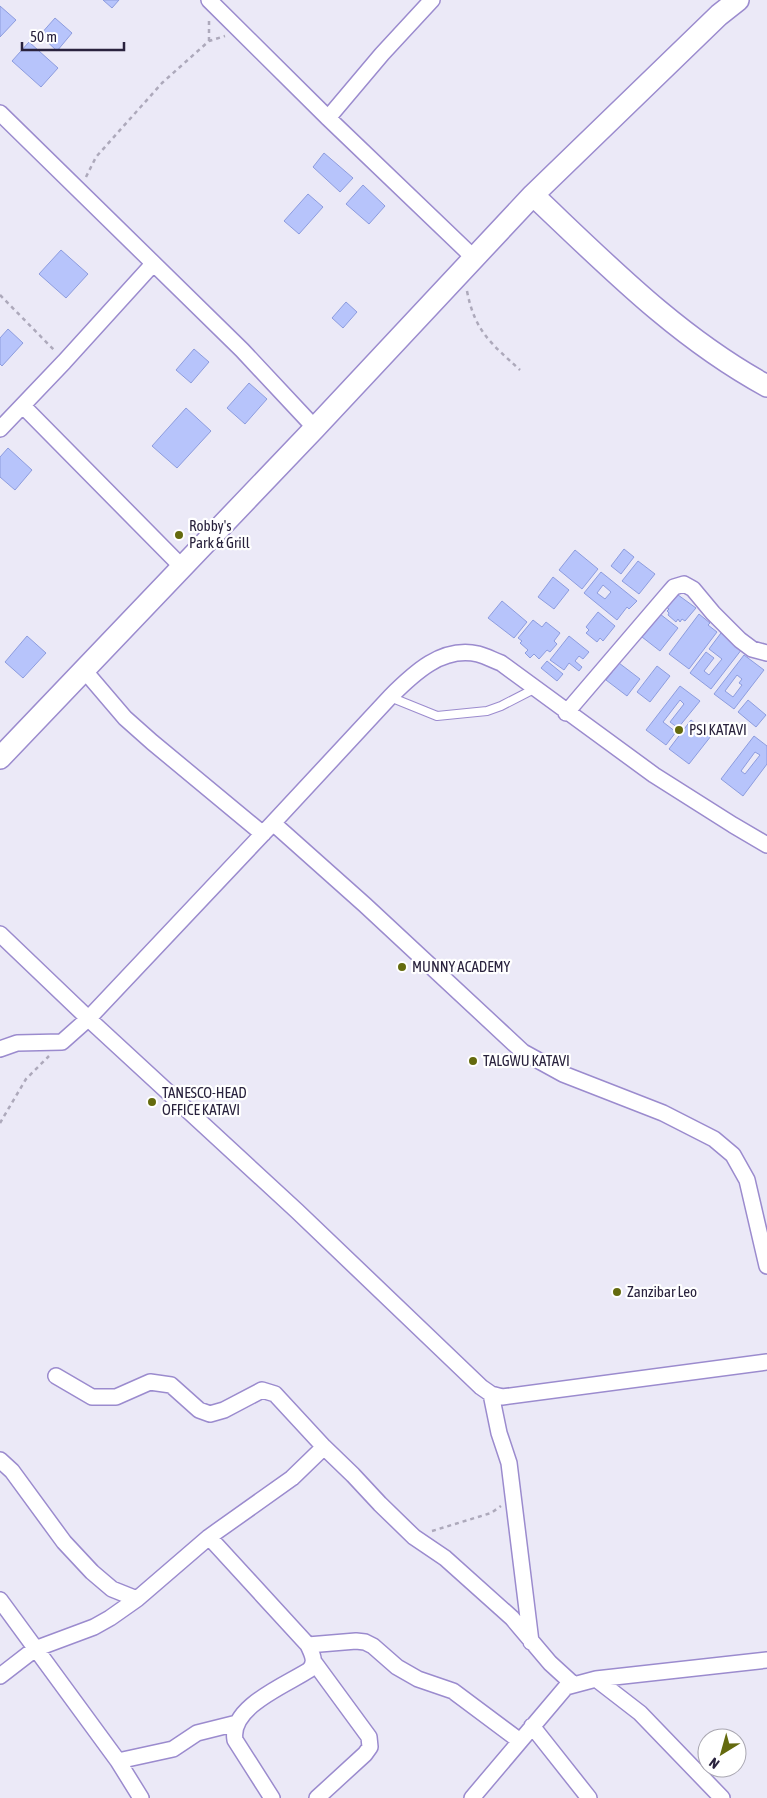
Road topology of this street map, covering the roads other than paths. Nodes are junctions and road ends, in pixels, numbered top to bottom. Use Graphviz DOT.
graph roads {
  1 [pos="209,0"];
  2 [pos="432,0"];
  3 [pos="738,0"];
  4 [pos="721,8"];
  5 [pos="0,113"];
  6 [pos="328,118"];
  7 [pos="533,195"];
  8 [pos="468,262"];
  9 [pos="153,264"];
  10 [pos="767,386"];
  11 [pos="23,406"];
  12 [pos="315,428"];
  13 [pos="0,429"];
  14 [pos="182,567"];
  15 [pos="767,653"];
  16 [pos="84,670"];
  17 [pos="536,688"];
  18 [pos="390,697"];
  19 [pos="566,712"];
  20 [pos="0,758"];
  21 [pos="268,828"];
  22 [pos="767,845"];
  23 [pos="0,934"];
  24 [pos="88,1018"];
  25 [pos="0,1049"];
  26 [pos="767,1266"];
  27 [pos="767,1362"];
  28 [pos="56,1376"];
  29 [pos="491,1394"];
  30 [pos="324,1447"];
  31 [pos="0,1460"];
  32 [pos="209,1537"];
  33 [pos="137,1599"];
  34 [pos="0,1600"];
  35 [pos="531,1642"];
  36 [pos="308,1645"];
  37 [pos="35,1649"];
  38 [pos="767,1660"];
  39 [pos="314,1662"];
  40 [pos="0,1676"];
  41 [pos="596,1679"];
  42 [pos="573,1684"];
  43 [pos="237,1723"];
  44 [pos="532,1726"];
  45 [pos="520,1741"];
  46 [pos="118,1761"];
  47 [pos="141,1798"];
  48 [pos="272,1798"];
  49 [pos="317,1798"];
  50 [pos="472,1798"];
  51 [pos="588,1798"];
  52 [pos="722,1798"];
  1 -- 6 [label="street"];
  2 -- 6 [label="street"];
  3 -- 4 [label="street"];
  4 -- 7 [label="street"];
  5 -- 9 [label="street"];
  6 -- 8 [label="street"];
  7 -- 8 [label="street"];
  7 -- 10 [label="street"];
  8 -- 12 [label="street"];
  9 -- 11 [label="street"];
  9 -- 12 [label="street"];
  11 -- 13 [label="street"];
  11 -- 14 [label="street"];
  12 -- 14 [label="street"];
  14 -- 16 [label="street"];
  15 -- 19 [label="street"];
  16 -- 20 [label="street"];
  16 -- 21 [label="street"];
  17 -- 18 [label="lane"];
  17 -- 18 [label="street"];
  17 -- 19 [label="street"];
  18 -- 21 [label="street"];
  19 -- 22 [label="street"];
  21 -- 24 [label="street"];
  21 -- 26 [label="street"];
  23 -- 24 [label="street"];
  24 -- 25 [label="street"];
  24 -- 29 [label="street"];
  27 -- 29 [label="street"];
  28 -- 30 [label="street"];
  29 -- 35 [label="street"];
  30 -- 32 [label="street"];
  30 -- 35 [label="street"];
  31 -- 33 [label="street"];
  32 -- 33 [label="street"];
  32 -- 36 [label="street"];
  33 -- 37 [label="street"];
  34 -- 37 [label="street"];
  35 -- 42 [label="street"];
  36 -- 39 [label="street"];
  36 -- 45 [label="street"];
  37 -- 40 [label="street"];
  37 -- 46 [label="street"];
  38 -- 41 [label="street"];
  39 -- 43 [label="street"];
  39 -- 49 [label="street"];
  41 -- 42 [label="street"];
  41 -- 52 [label="street"];
  42 -- 44 [label="street"];
  43 -- 46 [label="street"];
  43 -- 48 [label="street"];
  44 -- 45 [label="street"];
  44 -- 51 [label="street"];
  45 -- 50 [label="street"];
  46 -- 47 [label="street"];
}
